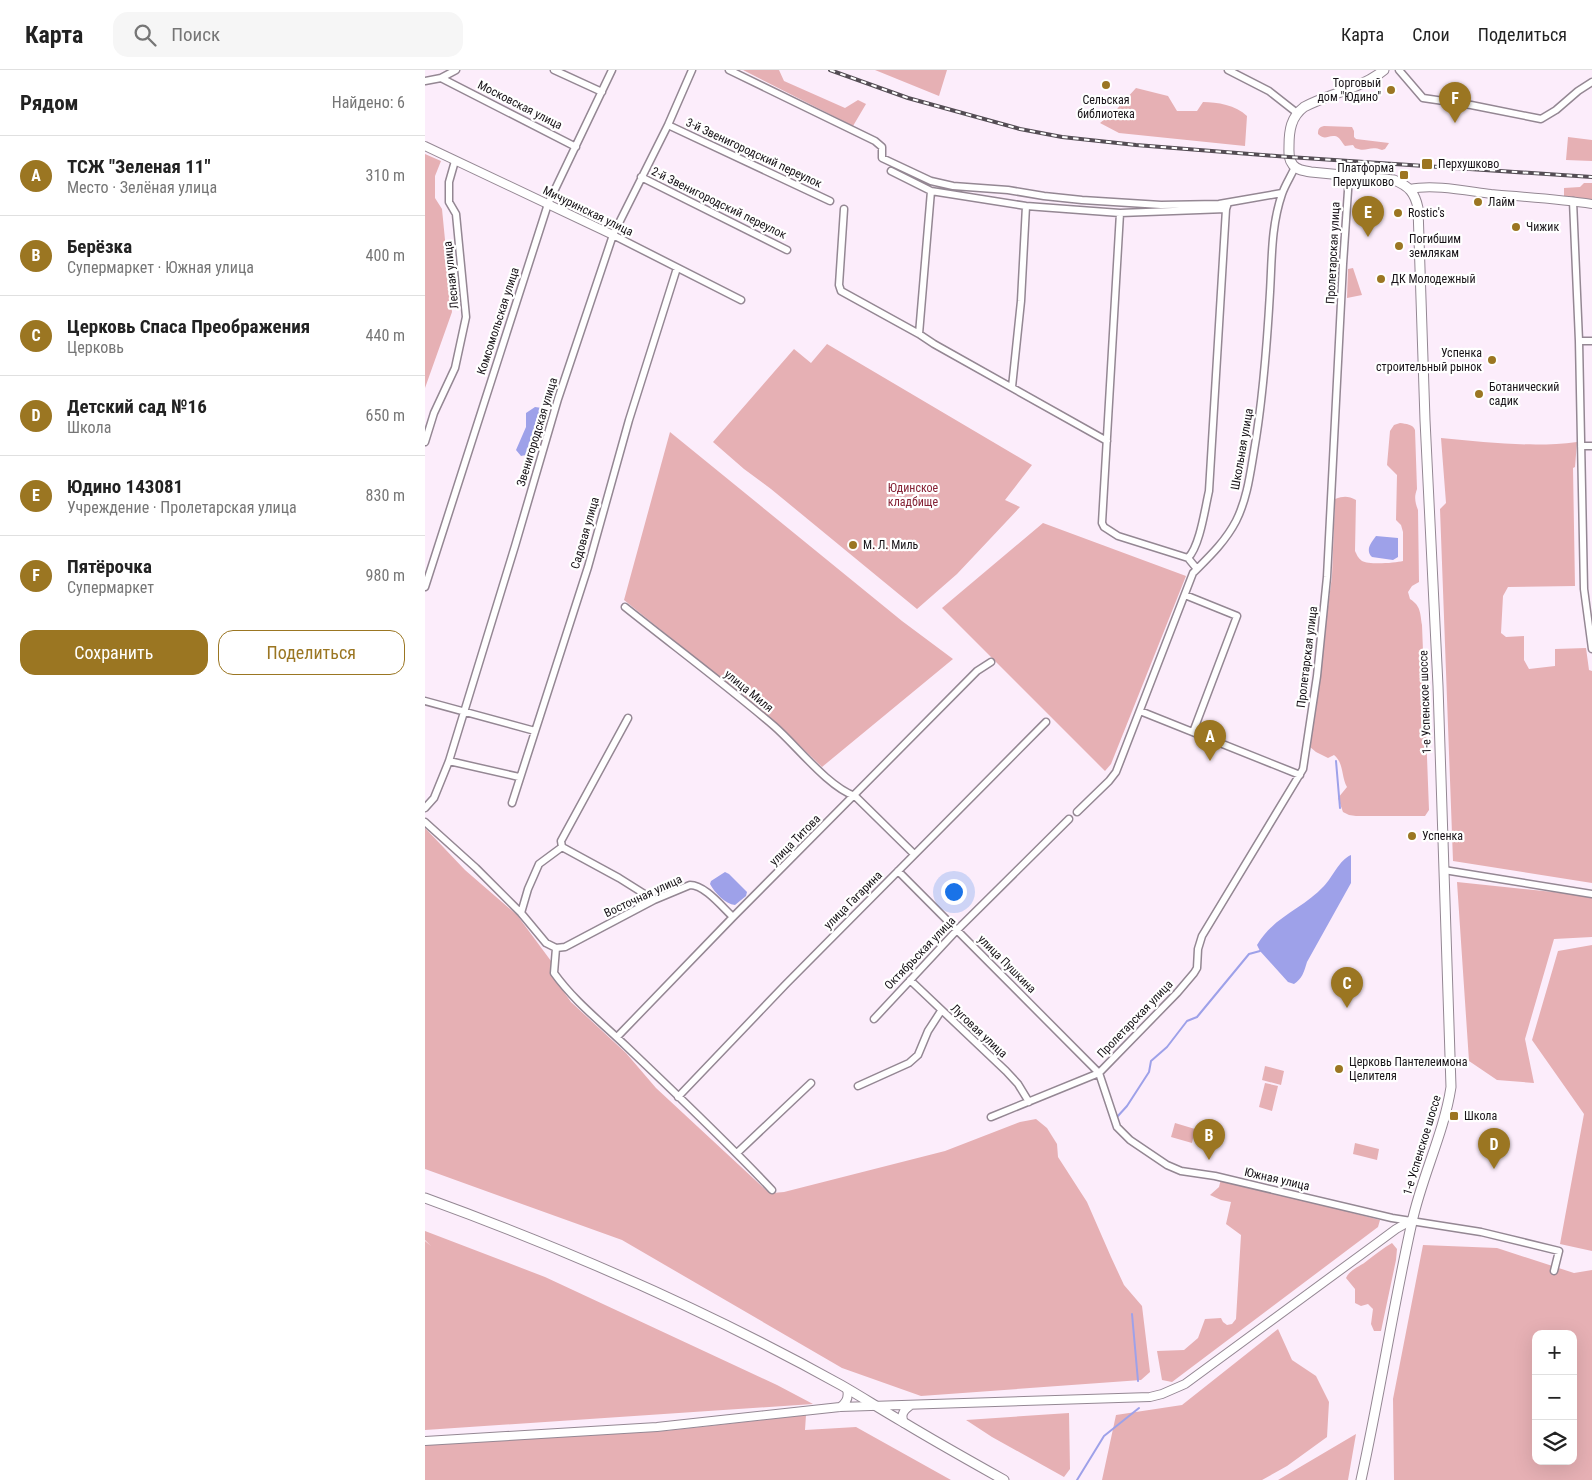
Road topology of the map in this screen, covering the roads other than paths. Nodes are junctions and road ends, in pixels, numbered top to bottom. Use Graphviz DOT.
graph roads {
  1 [pos="456,70"];
  2 [pos="554,70"];
  3 [pos="613,70"];
  4 [pos="692,70"];
  5 [pos="729,70"];
  6 [pos="1227,70"];
  7 [pos="1384,70"];
  8 [pos="1399,70"];
  9 [pos="441,78"];
  10 [pos="425,81"];
  11 [pos="1592,82"];
  12 [pos="602,92"];
  13 [pos="1297,113"];
  14 [pos="668,125"];
  15 [pos="425,146"];
  16 [pos="576,147"];
  17 [pos="455,161"];
  18 [pos="1295,167"];
  19 [pos="891,171"];
  20 [pos="1349,176"];
  21 [pos="641,177"];
  22 [pos="1410,189"];
  23 [pos="931,191"];
  24 [pos="1282,192"];
  25 [pos="830,201"];
  26 [pos="1573,201"];
  27 [pos="548,204"];
  28 [pos="1592,204"];
  29 [pos="1026,206"];
  30 [pos="1227,206"];
  31 [pos="844,209"];
  32 [pos="1120,213"];
  33 [pos="613,235"];
  34 [pos="787,250"];
  35 [pos="677,268"];
  36 [pos="741,300"];
  37 [pos="919,334"];
  38 [pos="1579,341"];
  39 [pos="1592,341"];
  40 [pos="1012,387"];
  41 [pos="1107,441"];
  42 [pos="425,442"];
  43 [pos="1581,446"];
  44 [pos="1592,446"];
  45 [pos="1585,551"];
  46 [pos="1592,551"];
  47 [pos="1188,558"];
  48 [pos="1197,569"];
  49 [pos="425,587"];
  50 [pos="1185,595"];
  51 [pos="625,607"];
  52 [pos="1592,649"];
  53 [pos="991,662"];
  54 [pos="425,701"];
  55 [pos="464,711"];
  56 [pos="1140,711"];
  57 [pos="628,718"];
  58 [pos="1046,722"];
  59 [pos="535,732"];
  60 [pos="1193,732"];
  61 [pos="449,761"];
  62 [pos="1300,775"];
  63 [pos="519,777"];
  64 [pos="855,796"];
  65 [pos="511,803"];
  66 [pos="425,808"];
  67 [pos="1077,812"];
  68 [pos="1069,819"];
  69 [pos="425,822"];
  70 [pos="562,846"];
  71 [pos="914,854"];
  72 [pos="1444,870"];
  73 [pos="898,871"];
  74 [pos="1592,894"];
  75 [pos="654,900"];
  76 [pos="521,912"];
  77 [pos="733,917"];
  78 [pos="957,930"];
  79 [pos="556,948"];
  80 [pos="910,980"];
  81 [pos="941,1011"];
  82 [pos="873,1019"];
  83 [pos="617,1038"];
  84 [pos="1099,1072"];
  85 [pos="811,1083"];
  86 [pos="858,1086"];
  87 [pos="679,1096"];
  88 [pos="1029,1102"];
  89 [pos="991,1117"];
  90 [pos="737,1153"];
  91 [pos="772,1190"];
  92 [pos="425,1198"];
  93 [pos="1412,1220"];
  94 [pos="1554,1271"];
  95 [pos="847,1389"];
  96 [pos="911,1405"];
  97 [pos="876,1406"];
  98 [pos="840,1407"];
  99 [pos="904,1423"];
  100 [pos="425,1441"];
  101 [pos="1004,1480"];
  102 [pos="1361,1480"];
  1 -- 9 [label="street"];
  2 -- 12 [label="street"];
  3 -- 12 [label="street, Комсомольская улица"];
  4 -- 14 [label="street, Звенигородская улица"];
  5 -- 30 [label="street"];
  6 -- 13 [label="street"];
  7 -- 13 [label="main road"];
  8 -- 11 [label="street"];
  9 -- 10 [label="street"];
  9 -- 16 [label="street, Московская улица"];
  12 -- 16 [label="street, Комсомольская улица"];
  13 -- 18 [label="main road"];
  14 -- 21 [label="street, Звенигородская улица"];
  14 -- 25 [label="street, 3-й Звенигородский переулок"];
  15 -- 17 [label="street, Мичуринская улица"];
  16 -- 27 [label="street, Комсомольская улица"];
  17 -- 27 [label="street, Мичуринская улица"];
  17 -- 42 [label="street, Лесная улица"];
  18 -- 20 [label="main road"];
  18 -- 24 [label="street, Школьная улица"];
  19 -- 23 [label="street"];
  20 -- 22 [label="main road"];
  20 -- 62 [label="street, Пролетарская улица"];
  21 -- 33 [label="street, Звенигородская улица"];
  21 -- 34 [label="street, 2-й Звенигородский переулок"];
  22 -- 26 [label="street"];
  22 -- 72 [label="main road, 1-е Успенское шоссе"];
  23 -- 29 [label="street"];
  23 -- 37 [label="street"];
  24 -- 30 [label="street"];
  24 -- 48 [label="street, Школьная улица"];
  26 -- 28 [label="street"];
  26 -- 38 [label="street"];
  27 -- 33 [label="street, Мичуринская улица"];
  27 -- 49 [label="street, Комсомольская улица"];
  29 -- 32 [label="street"];
  29 -- 40 [label="street"];
  30 -- 32 [label="street"];
  30 -- 47 [label="street"];
  31 -- 37 [label="street"];
  32 -- 41 [label="street"];
  33 -- 35 [label="street, Мичуринская улица"];
  33 -- 55 [label="street, Звенигородская улица"];
  35 -- 36 [label="street, Мичуринская улица"];
  35 -- 59 [label="street, Садовая улица"];
  37 -- 40 [label="street"];
  38 -- 39 [label="street"];
  38 -- 43 [label="street"];
  40 -- 41 [label="street"];
  41 -- 47 [label="street"];
  43 -- 44 [label="street"];
  43 -- 45 [label="street"];
  45 -- 46 [label="street"];
  45 -- 52 [label="street"];
  47 -- 48 [label="street"];
  48 -- 50 [label="street, Школьная улица"];
  50 -- 56 [label="street, Школьная улица"];
  50 -- 60 [label="street"];
  51 -- 64 [label="street, улица Миля"];
  53 -- 64 [label="street, улица Титова"];
  54 -- 55 [label="street"];
  55 -- 59 [label="street"];
  55 -- 61 [label="street, Звенигородская улица"];
  56 -- 60 [label="street"];
  56 -- 67 [label="street, Школьная улица"];
  57 -- 70 [label="street"];
  58 -- 71 [label="street, улица Гагарина"];
  59 -- 63 [label="street, Садовая улица"];
  60 -- 62 [label="street"];
  61 -- 63 [label="street"];
  61 -- 66 [label="street, Звенигородская улица"];
  62 -- 84 [label="street, Пролетарская улица"];
  63 -- 65 [label="street, Садовая улица"];
  64 -- 71 [label="street"];
  64 -- 77 [label="street, улица Титова"];
  68 -- 78 [label="street, Октябрьская улица"];
  69 -- 76 [label="street"];
  70 -- 75 [label="street"];
  70 -- 76 [label="street"];
  71 -- 73 [label="street, улица Гагарина"];
  72 -- 74 [label="street"];
  72 -- 93 [label="main road, 1-е Успенское шоссе"];
  73 -- 78 [label="street, улица Пушкина"];
  73 -- 87 [label="street, улица Гагарина"];
  75 -- 77 [label="street, Восточная улица"];
  75 -- 79 [label="street, Восточная улица"];
  76 -- 79 [label="street"];
  77 -- 83 [label="street, улица Титова"];
  78 -- 80 [label="street, Октябрьская улица"];
  78 -- 84 [label="street, улица Пушкина"];
  79 -- 83 [label="street"];
  80 -- 81 [label="street, Луговая улица"];
  80 -- 82 [label="street, Октябрьская улица"];
  81 -- 86 [label="street"];
  81 -- 88 [label="street, Луговая улица"];
  83 -- 87 [label="street"];
  84 -- 88 [label="street"];
  84 -- 93 [label="street, Южная улица"];
  85 -- 90 [label="street"];
  87 -- 90 [label="street"];
  88 -- 89 [label="street"];
  90 -- 91 [label="street"];
  92 -- 95 [label="main road"];
  93 -- 94 [label="street, Южная улица"];
  93 -- 96 [label="street"];
  93 -- 102 [label="main road, 1-е Успенское шоссе"];
  95 -- 97 [label="main road"];
  95 -- 98 [label="street"];
  96 -- 97 [label="street"];
  96 -- 99 [label="street"];
  97 -- 98 [label="street"];
  97 -- 99 [label="main road"];
  98 -- 100 [label="street"];
  99 -- 101 [label="main road"];
}
